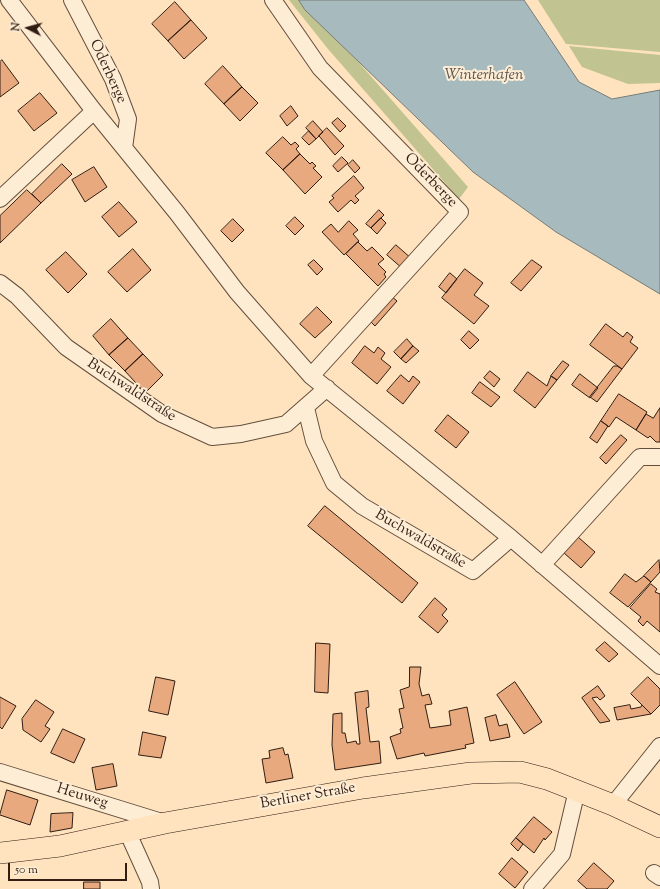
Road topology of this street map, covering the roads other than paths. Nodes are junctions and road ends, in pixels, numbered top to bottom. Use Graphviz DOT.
graph roads {
  1 [pos="9,0"];
  2 [pos="72,0"];
  3 [pos="273,0"];
  4 [pos="94,111"];
  5 [pos="124,148"];
  6 [pos="0,199"];
  7 [pos="0,283"];
  8 [pos="312,376"];
  9 [pos="327,388"];
  10 [pos="306,408"];
  11 [pos="660,457"];
  12 [pos="511,538"];
  13 [pos="542,565"];
  14 [pos="660,666"];
  15 [pos="660,746"];
  16 [pos="0,772"];
  17 [pos="577,790"];
  18 [pos="613,805"];
  19 [pos="165,823"];
  20 [pos="660,827"];
  21 [pos="127,831"];
  22 [pos="0,853"];
  23 [pos="151,889"];
  24 [pos="532,889"];
  1 -- 4 [label="street"];
  2 -- 5 [label="street, Oderberge"];
  3 -- 8 [label="street, Oderberge"];
  4 -- 5 [label="street"];
  4 -- 6 [label="street"];
  5 -- 8 [label="street"];
  7 -- 10 [label="street, Buchwaldstraße"];
  8 -- 9 [label="street"];
  9 -- 10 [label="street, Buchwaldstraße"];
  9 -- 12 [label="street"];
  10 -- 12 [label="street, Buchwaldstraße"];
  11 -- 13 [label="street"];
  12 -- 13 [label="street"];
  13 -- 14 [label="street"];
  15 -- 18 [label="street"];
  16 -- 19 [label="street, Heuweg"];
  17 -- 18 [label="main road, Berliner Straße"];
  17 -- 19 [label="main road, Berliner Straße"];
  17 -- 24 [label="street"];
  18 -- 20 [label="main road, Berliner Straße"];
  19 -- 21 [label="main road, Berliner Straße"];
  21 -- 22 [label="main road, Berliner Straße"];
  21 -- 23 [label="street"];
}
